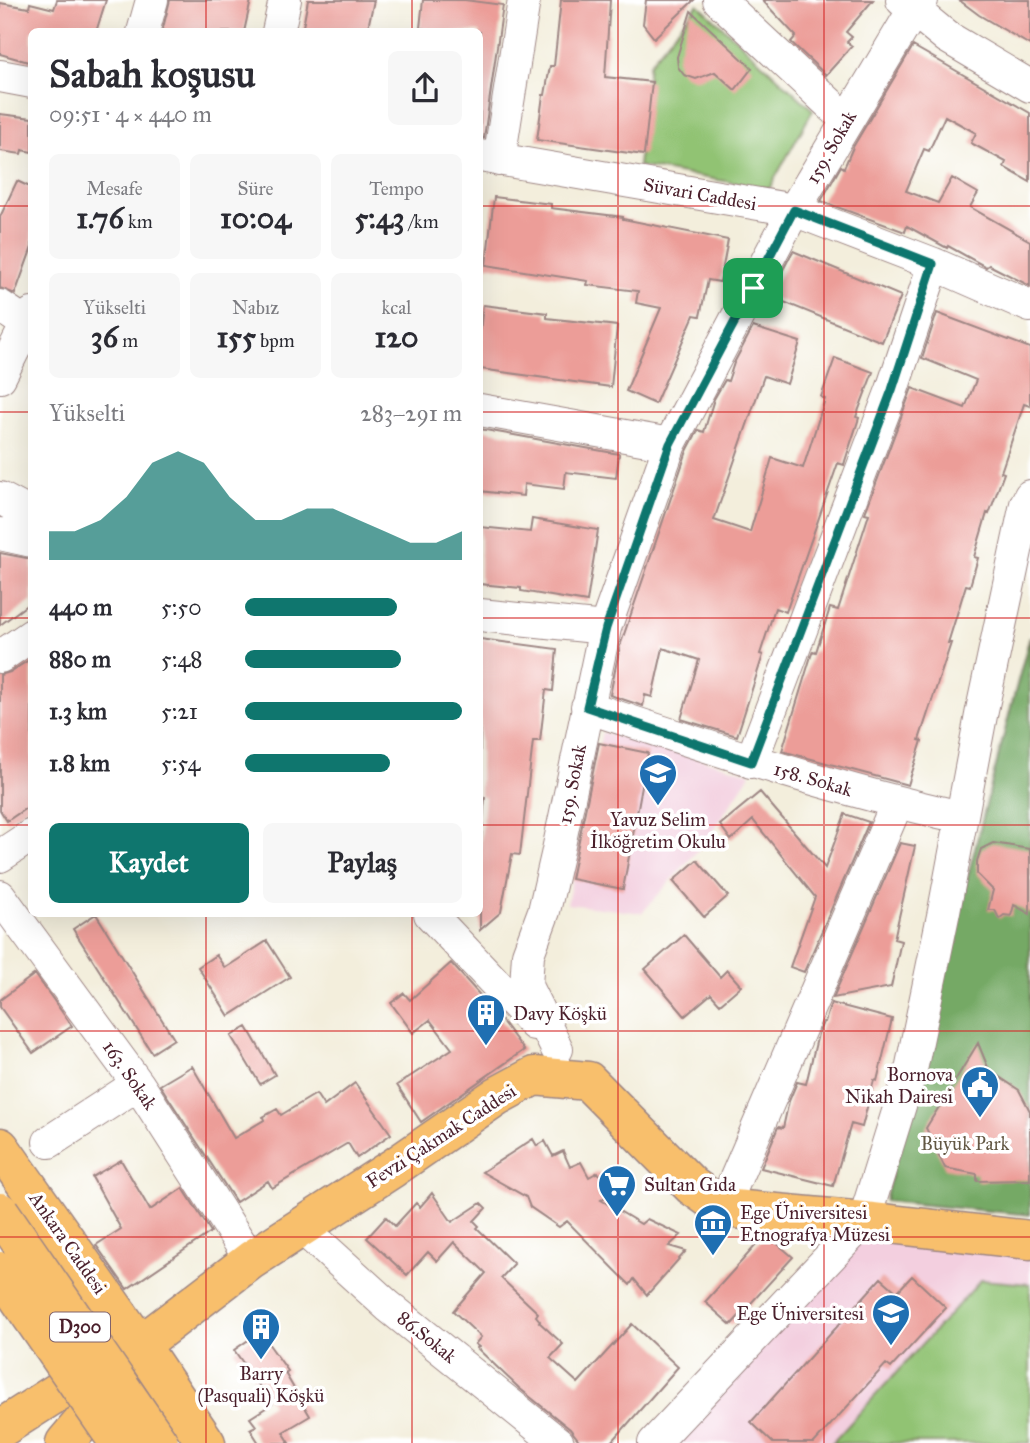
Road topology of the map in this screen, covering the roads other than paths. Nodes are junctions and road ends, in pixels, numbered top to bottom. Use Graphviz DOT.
graph roads {
  1 [pos="152,0"];
  2 [pos="285,0"];
  3 [pos="524,0"];
  4 [pos="719,0"];
  5 [pos="912,4"];
  6 [pos="144,28"];
  7 [pos="279,28"];
  8 [pos="0,76"];
  9 [pos="28,81"];
  10 [pos="1030,86"];
  11 [pos="847,120"];
  12 [pos="489,158"];
  13 [pos="794,210"];
  14 [pos="933,264"];
  15 [pos="0,306"];
  16 [pos="1030,306"];
  17 [pos="28,319"];
  18 [pos="28,321"];
  19 [pos="0,377"];
  20 [pos="483,411"];
  21 [pos="670,444"];
  22 [pos="0,498"];
  23 [pos="1029,502"];
  24 [pos="28,513"];
  25 [pos="0,534"];
  26 [pos="28,540"];
  27 [pos="483,615"];
  28 [pos="606,628"];
  29 [pos="28,638"];
  30 [pos="0,657"];
  31 [pos="587,707"];
  32 [pos="751,762"];
  33 [pos="897,803"];
  34 [pos="961,817"];
  35 [pos="28,838"];
  36 [pos="0,856"];
  37 [pos="0,896"];
  38 [pos="433,917"];
  39 [pos="557,1049"];
  40 [pos="588,1081"];
  41 [pos="138,1084"];
  42 [pos="49,1142"];
  43 [pos="0,1147"];
  44 [pos="723,1208"];
  45 [pos="0,1212"];
  46 [pos="864,1221"];
  47 [pos="301,1227"];
  48 [pos="1030,1240"];
  49 [pos="251,1260"];
  50 [pos="0,1271"];
  51 [pos="140,1345"];
  52 [pos="0,1429"];
  53 [pos="206,1442"];
  54 [pos="65,1443"];
  55 [pos="119,1443"];
  56 [pos="159,1443"];
  57 [pos="558,1443"];
  58 [pos="654,1443"];
  1 -- 6 [label="street"];
  2 -- 7 [label="street"];
  3 -- 12 [label="street"];
  4 -- 11 [label="street"];
  5 -- 10 [label="street"];
  5 -- 11 [label="street, 159. Sokak"];
  8 -- 9 [label="street"];
  11 -- 13 [label="street, 159. Sokak"];
  12 -- 13 [label="street, Süvari Caddesi"];
  13 -- 14 [label="street, Süvari Caddesi"];
  13 -- 21 [label="street, 159. Sokak"];
  14 -- 16 [label="street, Süvari Caddesi"];
  14 -- 32 [label="street"];
  15 -- 17 [label="street"];
  18 -- 19 [label="street"];
  20 -- 21 [label="street"];
  21 -- 28 [label="street, 159. Sokak"];
  22 -- 24 [label="street"];
  23 -- 34 [label="street"];
  25 -- 26 [label="street"];
  27 -- 28 [label="street"];
  28 -- 31 [label="street, 159. Sokak"];
  29 -- 30 [label="street"];
  31 -- 32 [label="street, 158. Sokak"];
  31 -- 39 [label="street, 159. Sokak"];
  32 -- 33 [label="street, 158. Sokak"];
  33 -- 34 [label="street, 158. Sokak"];
  33 -- 44 [label="street"];
  34 -- 46 [label="street"];
  35 -- 36 [label="street"];
  37 -- 41 [label="street, 163. Sokak"];
  38 -- 39 [label="street"];
  39 -- 40 [label="street"];
  40 -- 44 [label="main road"];
  40 -- 47 [label="main road, Fevzi Çakmak Caddesi"];
  41 -- 42 [label="street"];
  41 -- 49 [label="street, 163. Sokak"];
  43 -- 51 [label="main road, Ankara Caddesi"];
  44 -- 46 [label="main road"];
  45 -- 56 [label="main road, Ankara Caddesi / D300, bridge"];
  46 -- 48 [label="main road"];
  46 -- 58 [label="street"];
  47 -- 49 [label="main road, Fevzi Çakmak Caddesi"];
  47 -- 57 [label="street, 86.Sokak"];
  49 -- 51 [label="main road, Fevzi Çakmak Caddesi"];
  50 -- 55 [label="main road, D300, bridge"];
  51 -- 52 [label="main road"];
  51 -- 53 [label="main road, Ankara Caddesi"];
  51 -- 54 [label="main road"];
}
